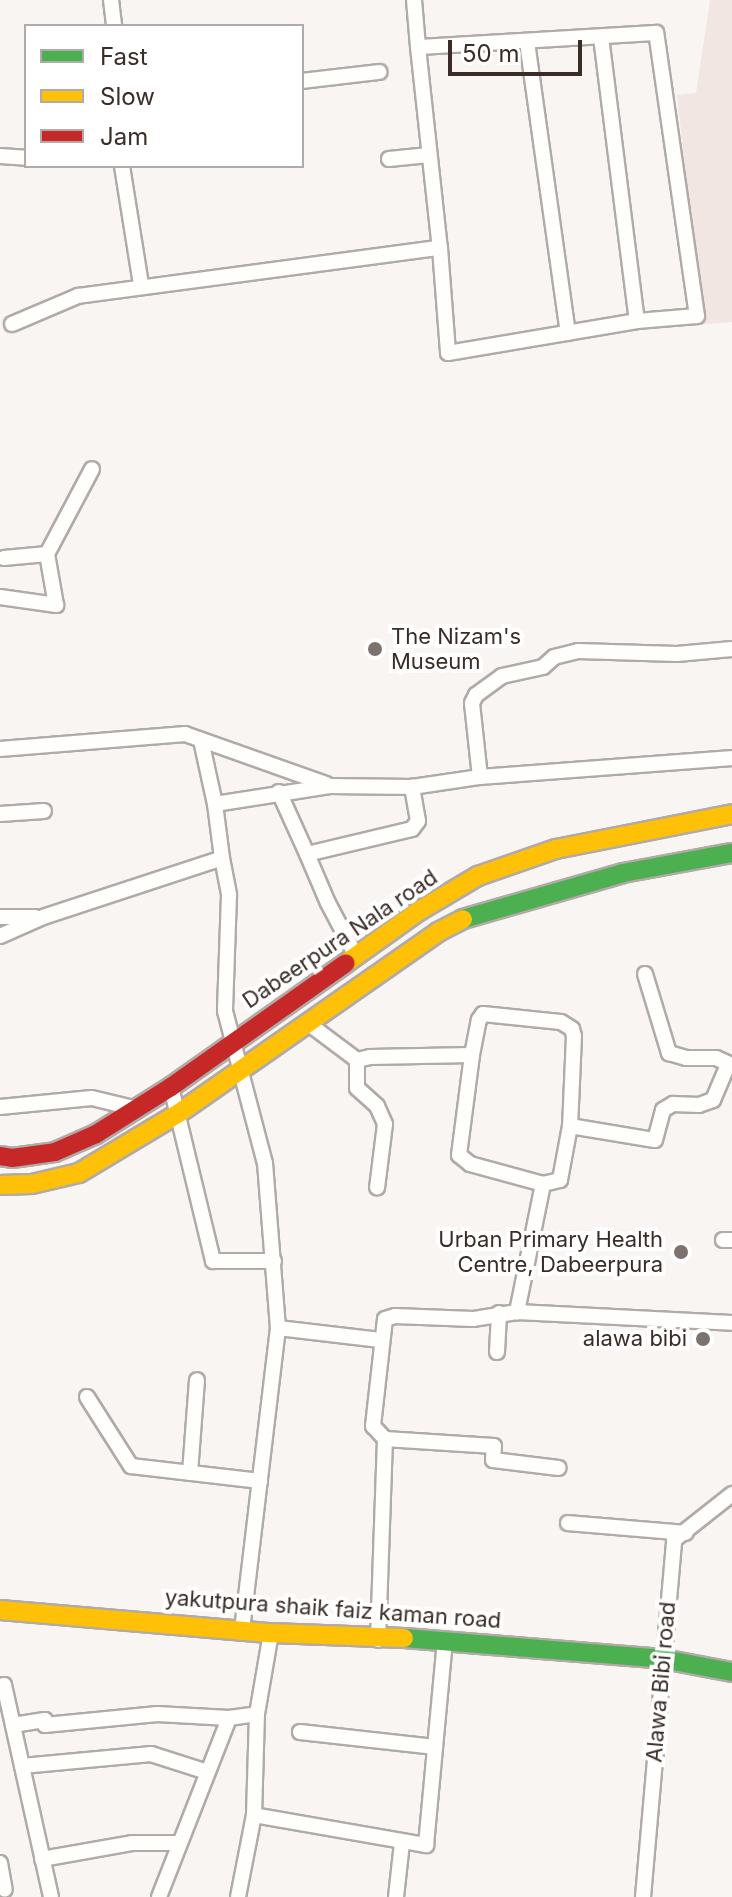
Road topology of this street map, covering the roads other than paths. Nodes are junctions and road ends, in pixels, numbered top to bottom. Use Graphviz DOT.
graph roads {
  1 [pos="111,0"];
  2 [pos="414,0"];
  3 [pos="114,24"];
  4 [pos="601,37"];
  5 [pos="527,42"];
  6 [pos="418,47"];
  7 [pos="379,72"];
  8 [pos="304,81"];
  9 [pos="429,155"];
  10 [pos="0,156"];
  11 [pos="24,158"];
  12 [pos="389,159"];
  13 [pos="122,168"];
  14 [pos="440,248"];
  15 [pos="141,285"];
  16 [pos="637,321"];
  17 [pos="12,324"];
  18 [pos="568,333"];
  19 [pos="92,469"];
  20 [pos="47,554"];
  21 [pos="4,558"];
  22 [pos="0,597"];
  23 [pos="732,649"];
  24 [pos="201,740"];
  25 [pos="0,749"];
  26 [pos="732,758"];
  27 [pos="480,777"];
  28 [pos="330,786"];
  29 [pos="412,787"];
  30 [pos="279,792"];
  31 [pos="215,804"];
  32 [pos="44,811"];
  33 [pos="0,814"];
  34 [pos="732,814"];
  35 [pos="732,853"];
  36 [pos="307,854"];
  37 [pos="222,858"];
  38 [pos="513,862"];
  39 [pos="524,897"];
  40 [pos="0,917"];
  41 [pos="43,917"];
  42 [pos="0,936"];
  43 [pos="356,956"];
  44 [pos="645,974"];
  45 [pos="309,1024"];
  46 [pos="233,1041"];
  47 [pos="472,1055"];
  48 [pos="357,1060"];
  49 [pos="730,1065"];
  50 [pos="242,1068"];
  51 [pos="171,1087"];
  52 [pos="0,1107"];
  53 [pos="137,1109"];
  54 [pos="179,1113"];
  55 [pos="570,1126"];
  56 [pos="0,1156"];
  57 [pos="543,1184"];
  58 [pos="2,1186"];
  59 [pos="377,1188"];
  60 [pos="274,1261"];
  61 [pos="517,1312"];
  62 [pos="499,1313"];
  63 [pos="732,1323"];
  64 [pos="278,1328"];
  65 [pos="380,1340"];
  66 [pos="497,1352"];
  67 [pos="197,1380"];
  68 [pos="87,1397"];
  69 [pos="385,1439"];
  70 [pos="559,1468"];
  71 [pos="190,1473"];
  72 [pos="260,1481"];
  73 [pos="732,1494"];
  74 [pos="568,1523"];
  75 [pos="687,1533"];
  76 [pos="0,1610"];
  77 [pos="242,1628"];
  78 [pos="271,1633"];
  79 [pos="378,1640"];
  80 [pos="445,1640"];
  81 [pos="663,1659"];
  82 [pos="732,1672"];
  83 [pos="0,1686"];
  84 [pos="257,1714"];
  85 [pos="229,1718"];
  86 [pos="13,1725"];
  87 [pos="300,1732"];
  88 [pos="435,1747"];
  89 [pos="22,1766"];
  90 [pos="207,1772"];
  91 [pos="254,1815"];
  92 [pos="179,1843"];
  93 [pos="402,1843"];
  94 [pos="42,1859"];
  95 [pos="0,1863"];
  96 [pos="5,1890"];
  97 [pos="51,1897"];
  98 [pos="159,1897"];
  99 [pos="238,1897"];
  100 [pos="396,1897"];
  101 [pos="643,1897"];
  1 -- 3 [label="street"];
  2 -- 6 [label="street"];
  4 -- 5 [label="street"];
  4 -- 16 [label="street"];
  4 -- 16 [label="street"];
  5 -- 6 [label="street"];
  5 -- 18 [label="street"];
  6 -- 9 [label="street"];
  7 -- 8 [label="street"];
  9 -- 12 [label="street"];
  9 -- 14 [label="street"];
  10 -- 11 [label="street"];
  13 -- 15 [label="street"];
  14 -- 15 [label="street"];
  14 -- 18 [label="street"];
  15 -- 17 [label="street"];
  16 -- 18 [label="street"];
  19 -- 20 [label="street"];
  20 -- 21 [label="street"];
  20 -- 22 [label="street"];
  23 -- 27 [label="street"];
  24 -- 25 [label="street"];
  24 -- 28 [label="street"];
  24 -- 31 [label="street"];
  26 -- 27 [label="street"];
  27 -- 29 [label="street"];
  28 -- 29 [label="street"];
  28 -- 30 [label="street"];
  29 -- 36 [label="street"];
  30 -- 31 [label="street"];
  30 -- 36 [label="street"];
  31 -- 37 [label="street"];
  32 -- 33 [label="street"];
  34 -- 38 [label="street, Dabeerpura Nala road"];
  35 -- 39 [label="street"];
  36 -- 43 [label="street"];
  37 -- 41 [label="street"];
  37 -- 46 [label="street"];
  38 -- 39 [label="street"];
  38 -- 43 [label="street, Dabeerpura Nala road"];
  39 -- 45 [label="street"];
  40 -- 41 [label="street"];
  41 -- 42 [label="street"];
  43 -- 46 [label="street, Dabeerpura Nala road"];
  44 -- 49 [label="street"];
  45 -- 48 [label="street"];
  45 -- 50 [label="street"];
  46 -- 50 [label="street"];
  46 -- 51 [label="street, Dabeerpura Nala road"];
  47 -- 48 [label="street"];
  47 -- 55 [label="street"];
  47 -- 57 [label="street"];
  48 -- 59 [label="street"];
  49 -- 55 [label="street"];
  50 -- 54 [label="street"];
  50 -- 60 [label="street"];
  51 -- 53 [label="street, Dabeerpura Nala road"];
  51 -- 54 [label="street"];
  52 -- 53 [label="street"];
  53 -- 56 [label="street, Dabeerpura Nala road"];
  54 -- 58 [label="street"];
  54 -- 60 [label="street"];
  55 -- 57 [label="street"];
  57 -- 61 [label="street"];
  60 -- 64 [label="street"];
  61 -- 62 [label="street"];
  61 -- 63 [label="street"];
  62 -- 65 [label="street"];
  62 -- 66 [label="street"];
  64 -- 65 [label="street"];
  64 -- 72 [label="street"];
  65 -- 69 [label="street"];
  67 -- 71 [label="street"];
  68 -- 71 [label="street"];
  69 -- 70 [label="street"];
  69 -- 79 [label="street"];
  71 -- 72 [label="street"];
  72 -- 77 [label="street"];
  73 -- 75 [label="street, Alawa Bibi road"];
  74 -- 75 [label="street"];
  75 -- 81 [label="street, Alawa Bibi road"];
  76 -- 77 [label="street, yakutpura shaik faiz kaman road"];
  77 -- 78 [label="street, yakutpura shaik faiz kaman road"];
  78 -- 79 [label="street, yakutpura shaik faiz kaman road"];
  78 -- 84 [label="street"];
  79 -- 80 [label="street, yakutpura shaik faiz kaman road"];
  80 -- 81 [label="street, yakutpura shaik faiz kaman road"];
  80 -- 88 [label="street"];
  81 -- 82 [label="street, yakutpura shaik faiz kaman road"];
  81 -- 101 [label="street, Alawa Bibi road"];
  83 -- 86 [label="street"];
  84 -- 85 [label="street"];
  84 -- 91 [label="street"];
  85 -- 86 [label="street"];
  85 -- 90 [label="street"];
  86 -- 89 [label="street"];
  87 -- 88 [label="street"];
  88 -- 93 [label="street"];
  89 -- 90 [label="street"];
  89 -- 94 [label="street"];
  90 -- 92 [label="street"];
  91 -- 93 [label="street"];
  91 -- 99 [label="street"];
  92 -- 94 [label="street"];
  92 -- 98 [label="street"];
  93 -- 100 [label="street"];
  94 -- 97 [label="street"];
  95 -- 96 [label="street"];
}
